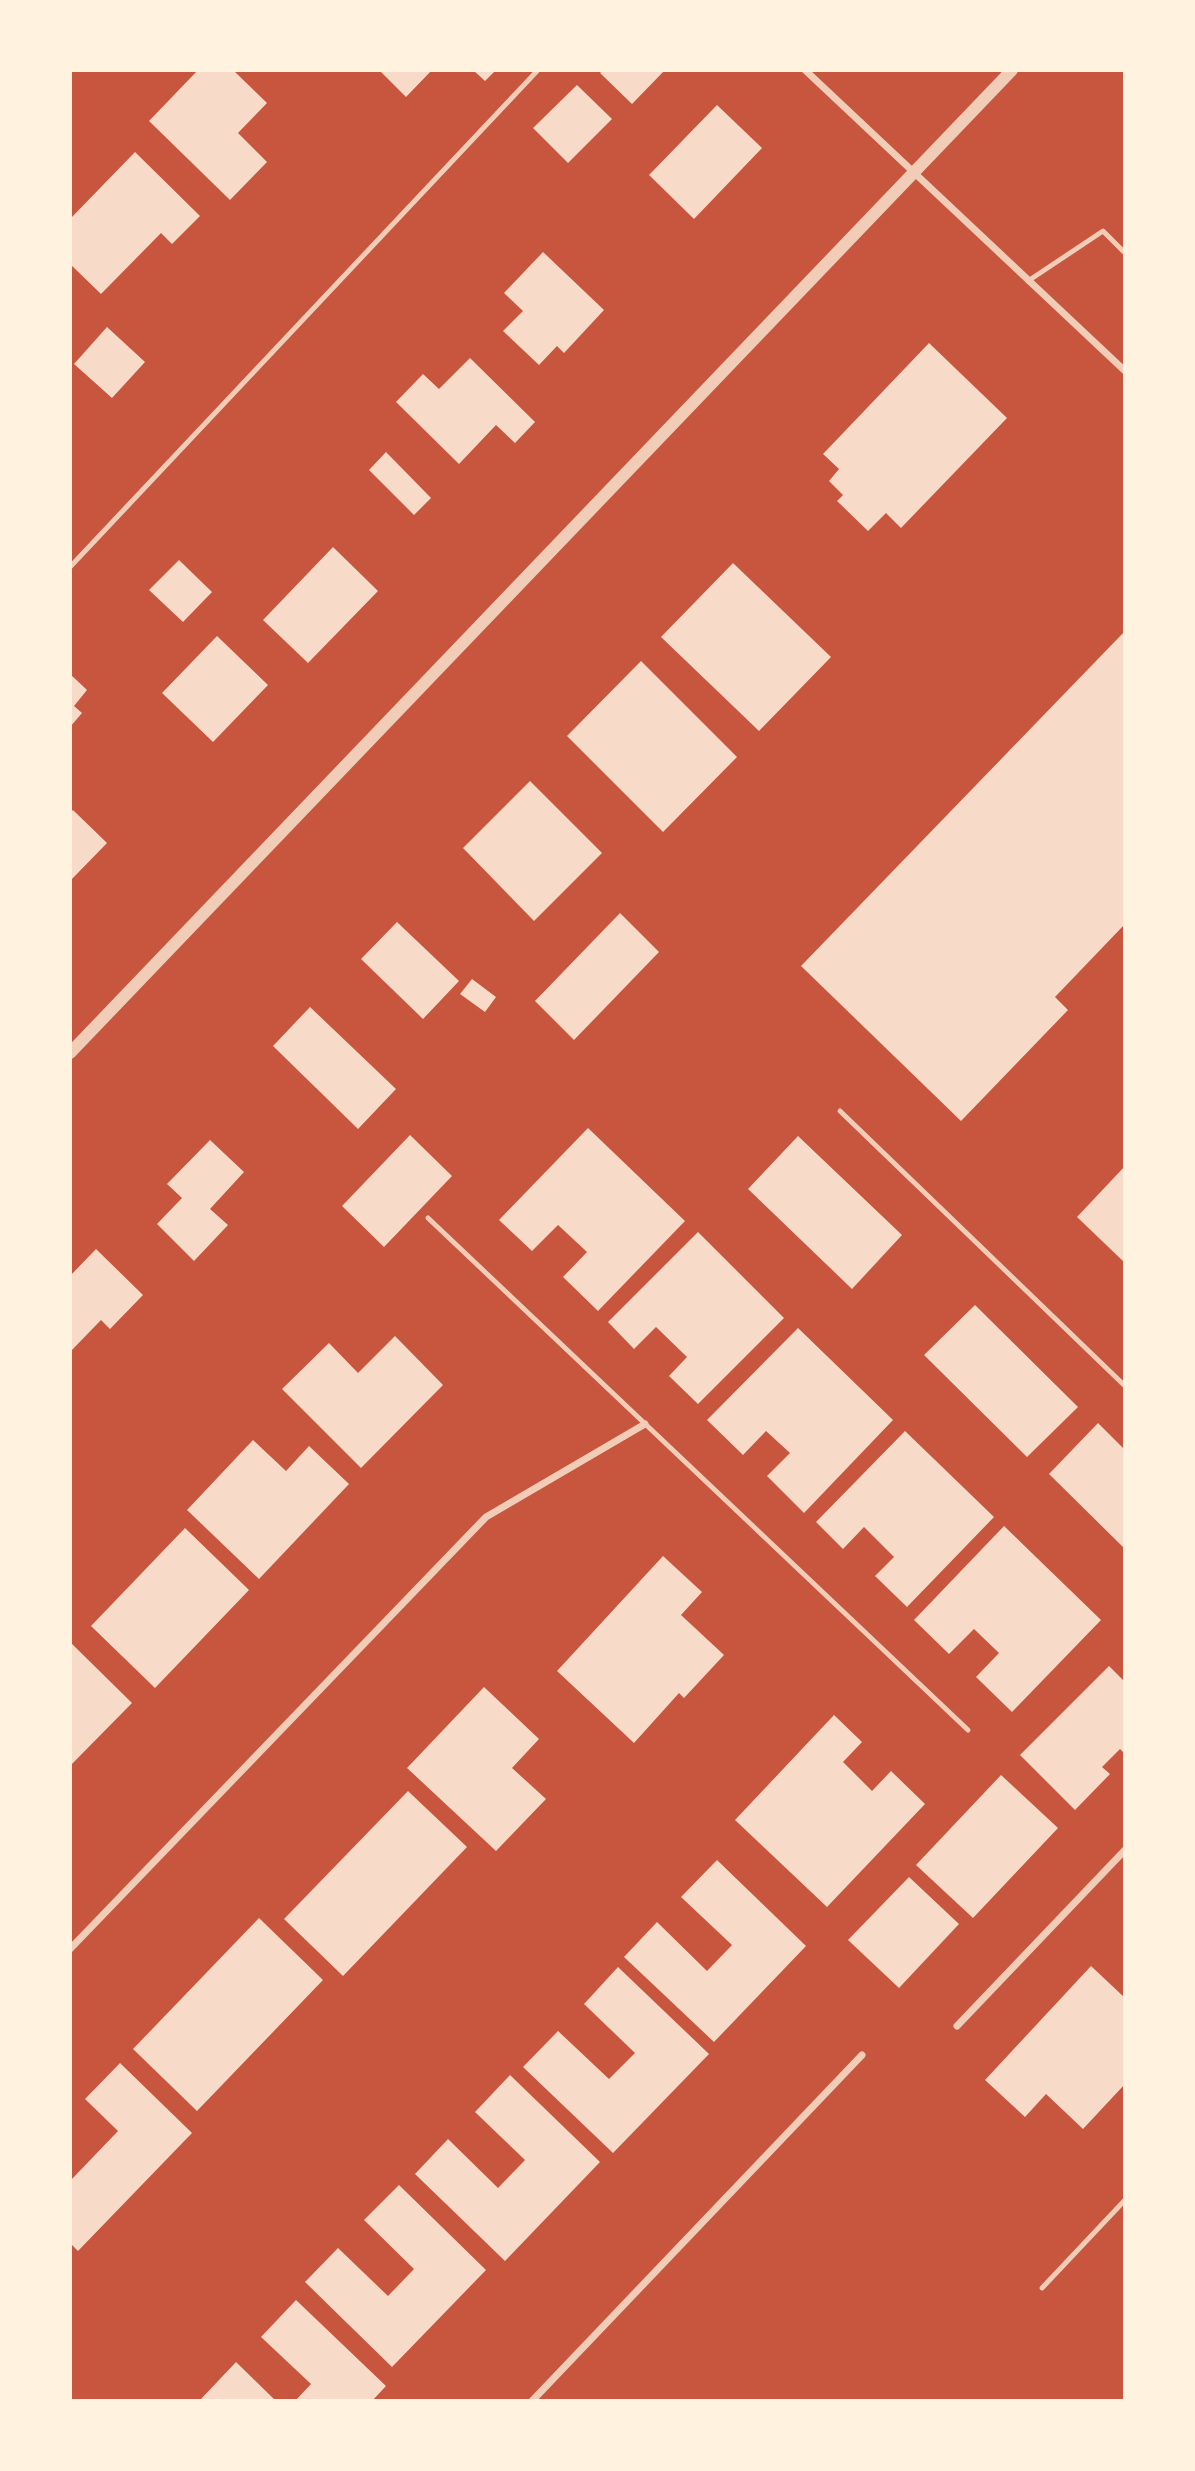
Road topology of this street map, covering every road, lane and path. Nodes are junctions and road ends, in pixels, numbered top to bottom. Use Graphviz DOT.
graph roads {
  1 [pos="538,70"];
  2 [pos="805,70"];
  3 [pos="1012,70"];
  4 [pos="914,173"];
  5 [pos="1125,253"];
  6 [pos="1028,281"];
  7 [pos="1125,370"];
  8 [pos="70,566"];
  9 [pos="70,1053"];
  10 [pos="840,1111"];
  11 [pos="428,1218"];
  12 [pos="1125,1386"];
  13 [pos="645,1424"];
  14 [pos="968,1730"];
  15 [pos="1125,1850"];
  16 [pos="70,1949"];
  17 [pos="957,2026"];
  18 [pos="862,2055"];
  19 [pos="1125,2200"];
  20 [pos="1042,2288"];
  21 [pos="532,2401"];
  1 -- 8 [label="lane"];
  2 -- 4 [label="street"];
  3 -- 4 [label="street"];
  4 -- 6 [label="street"];
  4 -- 9 [label="street"];
  5 -- 6 [label="lane"];
  6 -- 7 [label="street"];
  10 -- 12 [label="lane"];
  11 -- 13 [label="lane"];
  13 -- 14 [label="lane"];
  13 -- 16 [label="street"];
  15 -- 17 [label="street"];
  18 -- 21 [label="street"];
  19 -- 20 [label="lane"];
}
